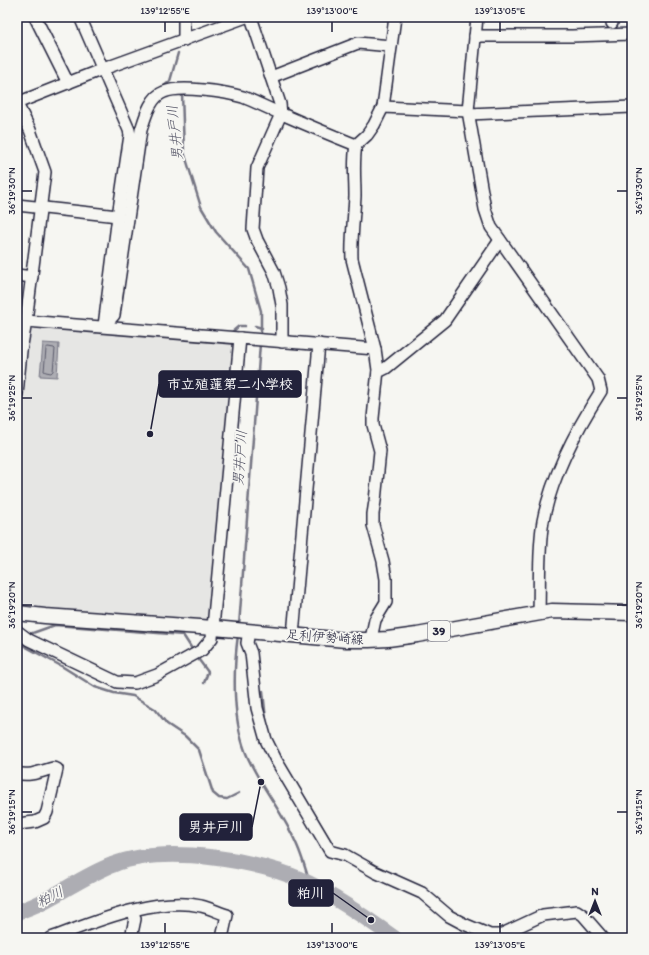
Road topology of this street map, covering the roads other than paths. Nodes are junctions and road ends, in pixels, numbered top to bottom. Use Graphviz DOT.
graph roads {
  1 [pos="35,17"];
  2 [pos="80,17"];
  3 [pos="184,17"];
  4 [pos="246,17"];
  5 [pos="251,17"];
  6 [pos="395,17"];
  7 [pos="477,17"];
  8 [pos="632,34"];
  9 [pos="475,36"];
  10 [pos="184,40"];
  11 [pos="391,46"];
  12 [pos="103,69"];
  13 [pos="271,77"];
  14 [pos="68,82"];
  15 [pos="17,103"];
  16 [pos="383,107"];
  17 [pos="632,107"];
  18 [pos="469,112"];
  19 [pos="281,114"];
  20 [pos="356,145"];
  21 [pos="17,205"];
  22 [pos="41,208"];
  23 [pos="118,216"];
  24 [pos="500,240"];
  25 [pos="17,276"];
  26 [pos="32,277"];
  27 [pos="26,321"];
  28 [pos="104,326"];
  29 [pos="240,338"];
  30 [pos="282,342"];
  31 [pos="319,344"];
  32 [pos="375,349"];
  33 [pos="19,351"];
  34 [pos="378,372"];
  35 [pos="17,394"];
  36 [pos="539,612"];
  37 [pos="17,613"];
  38 [pos="632,613"];
  39 [pos="220,629"];
  40 [pos="17,631"];
  41 [pos="247,631"];
  42 [pos="293,635"];
  43 [pos="369,640"];
  44 [pos="17,773"];
  45 [pos="17,824"];
  46 [pos="133,911"];
  47 [pos="51,938"];
  48 [pos="132,938"];
  49 [pos="222,938"];
  50 [pos="603,938"];
  1 -- 14 [label="street"];
  2 -- 12 [label="street"];
  3 -- 10 [label="street"];
  4 -- 10 [label="street"];
  5 -- 13 [label="street"];
  6 -- 11 [label="street"];
  7 -- 9 [label="street"];
  8 -- 9 [label="street"];
  9 -- 18 [label="street"];
  10 -- 12 [label="street"];
  11 -- 13 [label="street"];
  11 -- 16 [label="street"];
  12 -- 14 [label="street"];
  12 -- 23 [label="street"];
  13 -- 19 [label="street"];
  14 -- 15 [label="street"];
  15 -- 22 [label="street"];
  16 -- 18 [label="street"];
  16 -- 20 [label="street"];
  17 -- 18 [label="street"];
  18 -- 24 [label="street"];
  19 -- 20 [label="street"];
  19 -- 28 [label="street"];
  19 -- 30 [label="street"];
  20 -- 32 [label="street"];
  21 -- 22 [label="street"];
  22 -- 23 [label="street"];
  22 -- 26 [label="street"];
  23 -- 28 [label="street"];
  24 -- 34 [label="street"];
  24 -- 36 [label="street"];
  25 -- 26 [label="street"];
  26 -- 27 [label="street"];
  27 -- 28 [label="street"];
  27 -- 33 [label="street"];
  28 -- 29 [label="street"];
  29 -- 30 [label="street"];
  29 -- 39 [label="street"];
  30 -- 31 [label="street"];
  31 -- 32 [label="street"];
  31 -- 42 [label="street"];
  32 -- 34 [label="street"];
  33 -- 35 [label="street"];
  34 -- 43 [label="street"];
  36 -- 38 [label="main road, 足利伊勢崎線 / 39"];
  36 -- 43 [label="main road, 足利伊勢崎線 / 39"];
  37 -- 39 [label="main road, 足利伊勢崎線 / 39"];
  39 -- 40 [label="street"];
  39 -- 41 [label="main road, 足利伊勢崎線 / 39"];
  41 -- 42 [label="main road, 足利伊勢崎線 / 39"];
  41 -- 50 [label="street"];
  42 -- 43 [label="main road, 足利伊勢崎線 / 39"];
  44 -- 45 [label="street"];
  46 -- 47 [label="street"];
  46 -- 48 [label="street"];
  46 -- 49 [label="street"];
}
